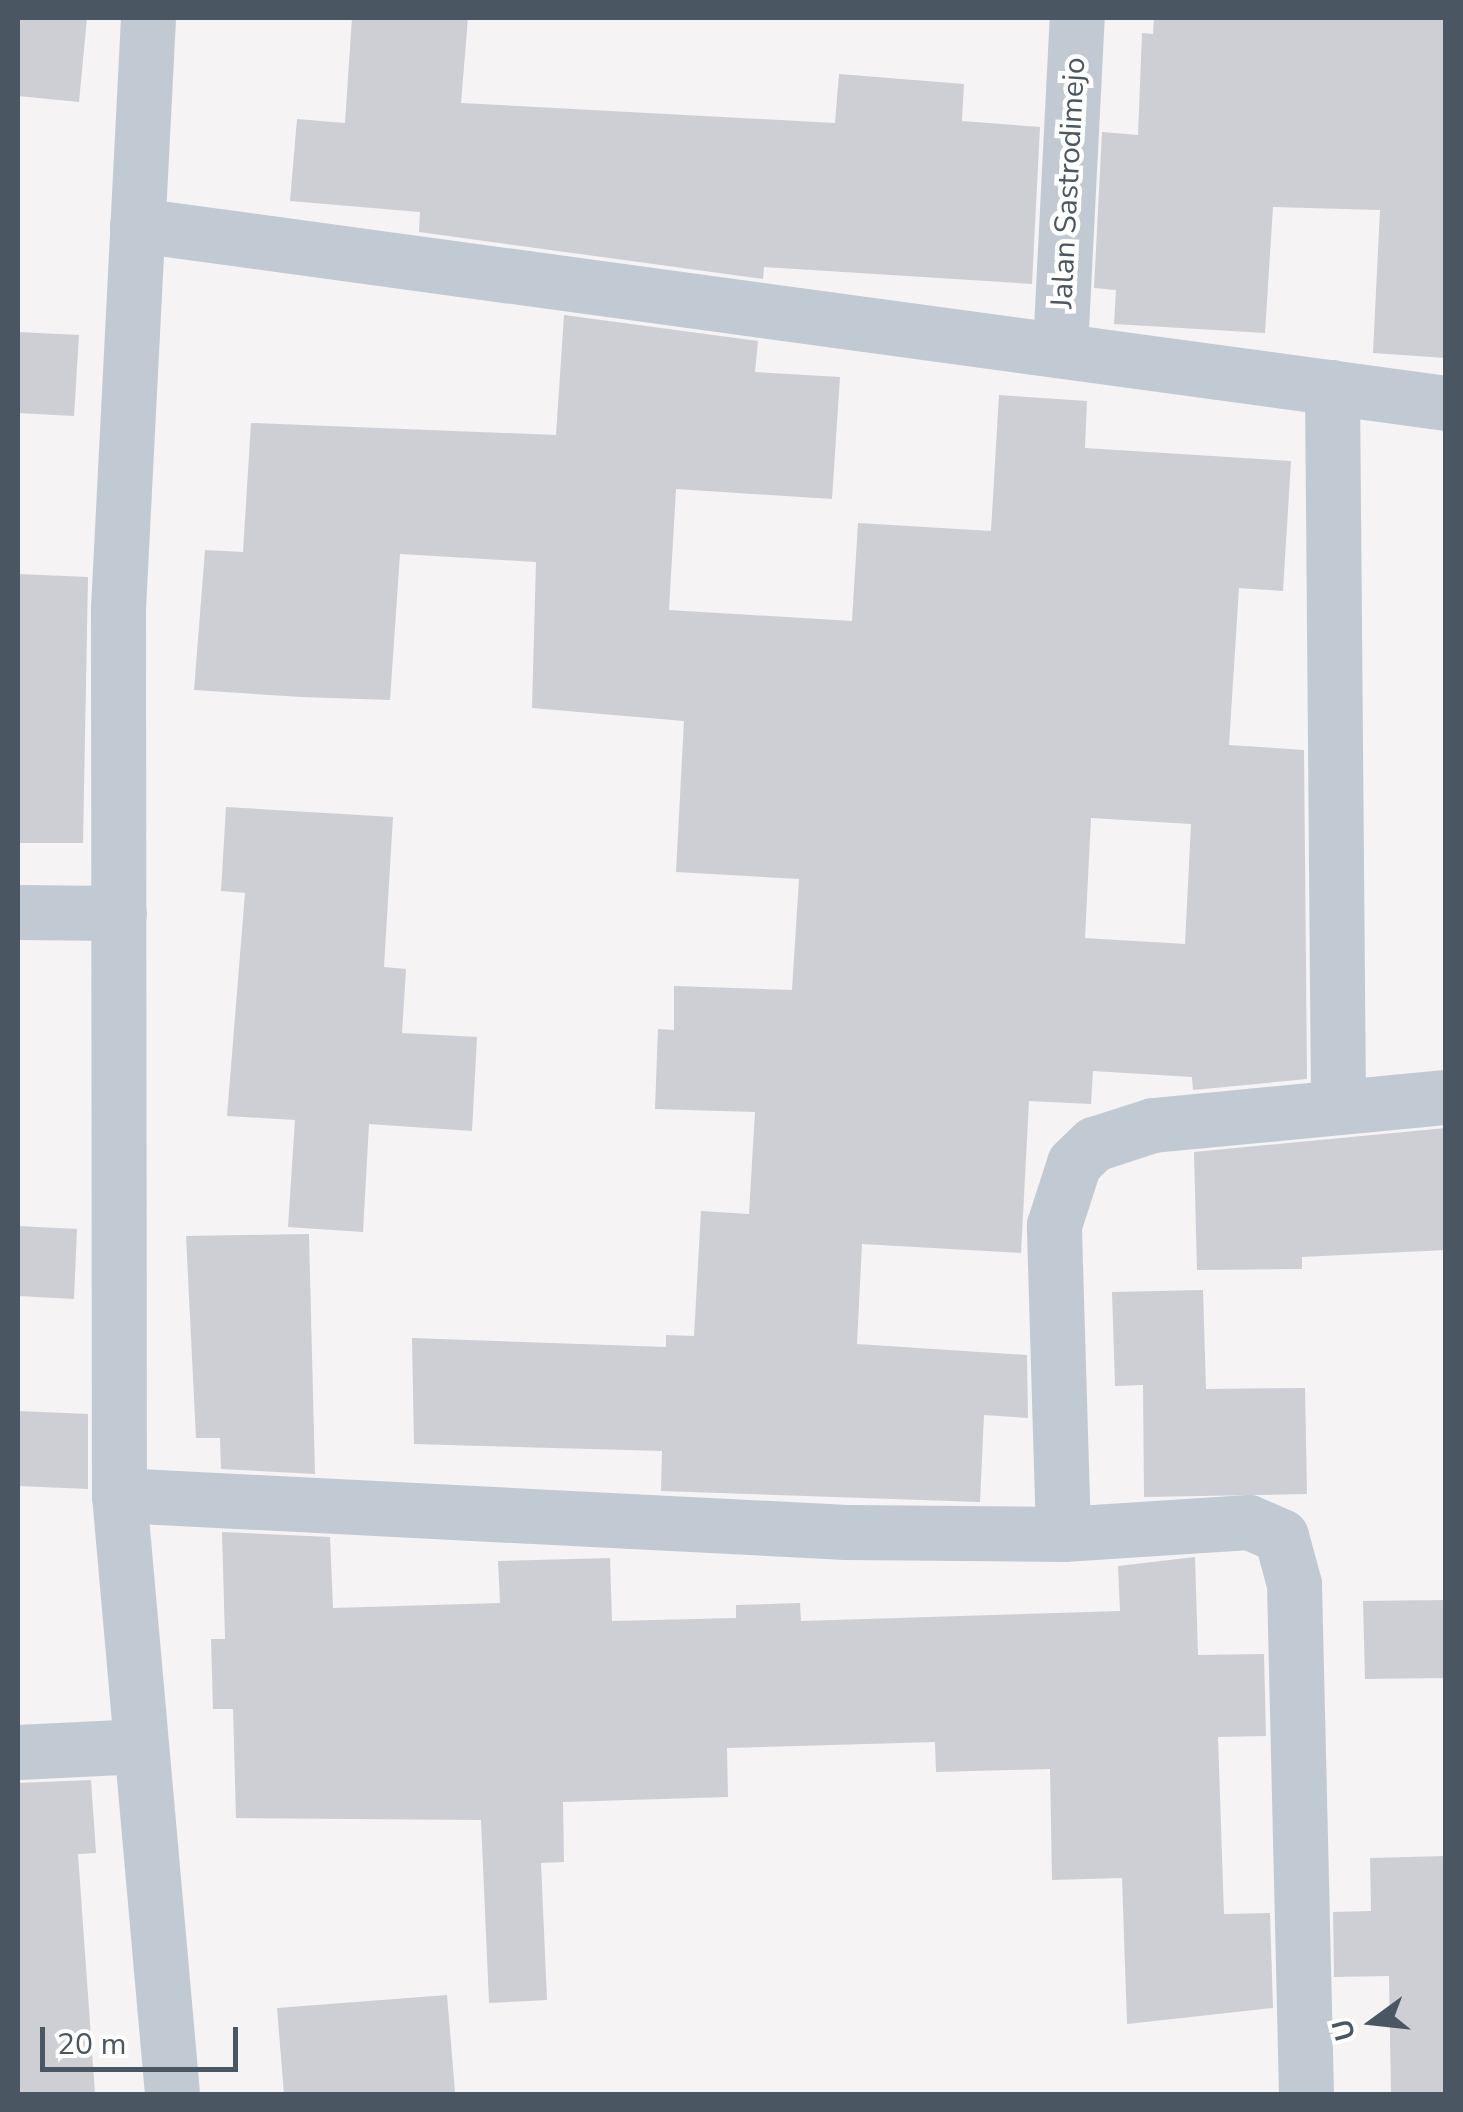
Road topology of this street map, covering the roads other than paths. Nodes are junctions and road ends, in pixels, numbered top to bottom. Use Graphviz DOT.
graph roads {
  1 [pos="148,18"];
  2 [pos="1077,18"];
  3 [pos="137,225"];
  4 [pos="1060,348"];
  5 [pos="1332,387"];
  6 [pos="1446,403"];
  7 [pos="18,912"];
  8 [pos="119,913"];
  9 [pos="1446,1097"];
  10 [pos="1338,1106"];
  11 [pos="119,1495"];
  12 [pos="1064,1534"];
  13 [pos="142,1746"];
  14 [pos="18,1752"];
  15 [pos="172,2094"];
  16 [pos="1306,2094"];
  1 -- 3 [label="street"];
  2 -- 4 [label="street, Jalan Sastrodimejo"];
  3 -- 4 [label="street"];
  3 -- 8 [label="street"];
  4 -- 5 [label="street"];
  5 -- 6 [label="street"];
  5 -- 10 [label="street"];
  7 -- 8 [label="street"];
  8 -- 11 [label="street"];
  9 -- 10 [label="street"];
  10 -- 12 [label="street"];
  11 -- 12 [label="street"];
  11 -- 13 [label="street"];
  12 -- 16 [label="street"];
  13 -- 14 [label="street"];
  13 -- 15 [label="street"];
}
